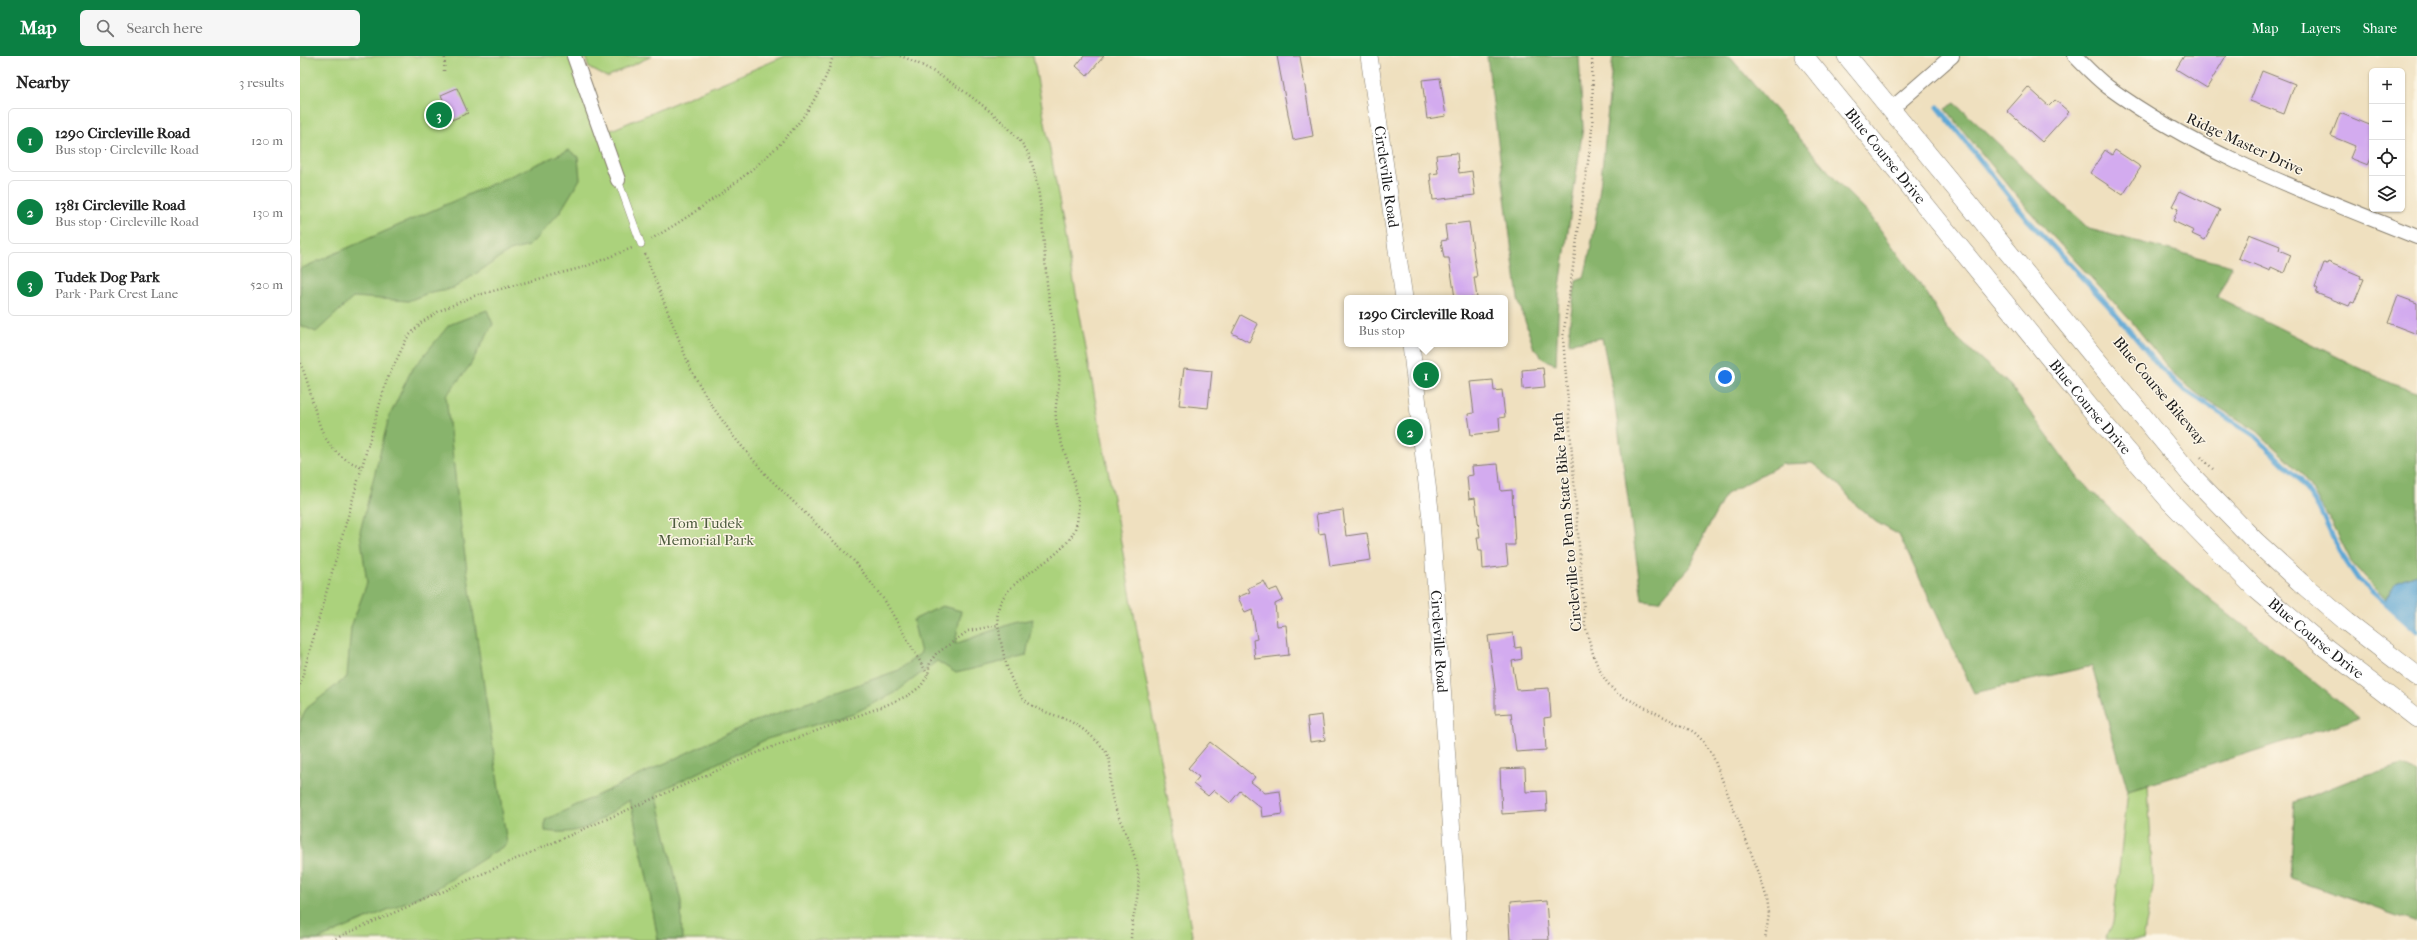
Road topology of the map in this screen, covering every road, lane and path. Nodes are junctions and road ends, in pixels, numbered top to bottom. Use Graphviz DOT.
graph roads {
  1 [pos="445,56"];
  2 [pos="574,56"];
  3 [pos="833,56"];
  4 [pos="900,56"];
  5 [pos="1369,56"];
  6 [pos="1592,56"];
  7 [pos="1804,56"];
  8 [pos="1847,56"];
  9 [pos="1952,56"];
  10 [pos="2075,56"];
  11 [pos="444,71"];
  12 [pos="1890,110"];
  13 [pos="618,180"];
  14 [pos="2417,237"];
  15 [pos="641,244"];
  16 [pos="1404,295"];
  17 [pos="1411,347"];
  18 [pos="300,362"];
  19 [pos="2200,455"];
  20 [pos="363,467"];
  21 [pos="2216,473"];
  22 [pos="998,625"];
  23 [pos="928,675"];
  24 [pos="2417,676"];
  25 [pos="300,685"];
  26 [pos="2417,718"];
  27 [pos="332,940"];
  28 [pos="1131,940"];
  29 [pos="1458,940"];
  30 [pos="1766,940"];
  1 -- 11 [label="path"];
  2 -- 13 [label="street"];
  3 -- 15 [label="path"];
  4 -- 22 [label="path"];
  5 -- 16 [label="street, Circleville Road"];
  6 -- 30 [label="path, Circleville to Penn State Bike Path"];
  7 -- 26 [label="main road, Blue Course Drive"];
  8 -- 12 [label="main road"];
  9 -- 12 [label="street"];
  10 -- 14 [label="street, Ridge Master Drive"];
  12 -- 24 [label="main road"];
  13 -- 15 [label="lane"];
  15 -- 20 [label="path"];
  15 -- 23 [label="path"];
  17 -- 29 [label="street, Circleville Road"];
  18 -- 20 [label="path"];
  19 -- 21 [label="path, Blue Course Bikeway"];
  20 -- 25 [label="path"];
  22 -- 23 [label="path"];
  22 -- 28 [label="path"];
  23 -- 27 [label="path"];
}
